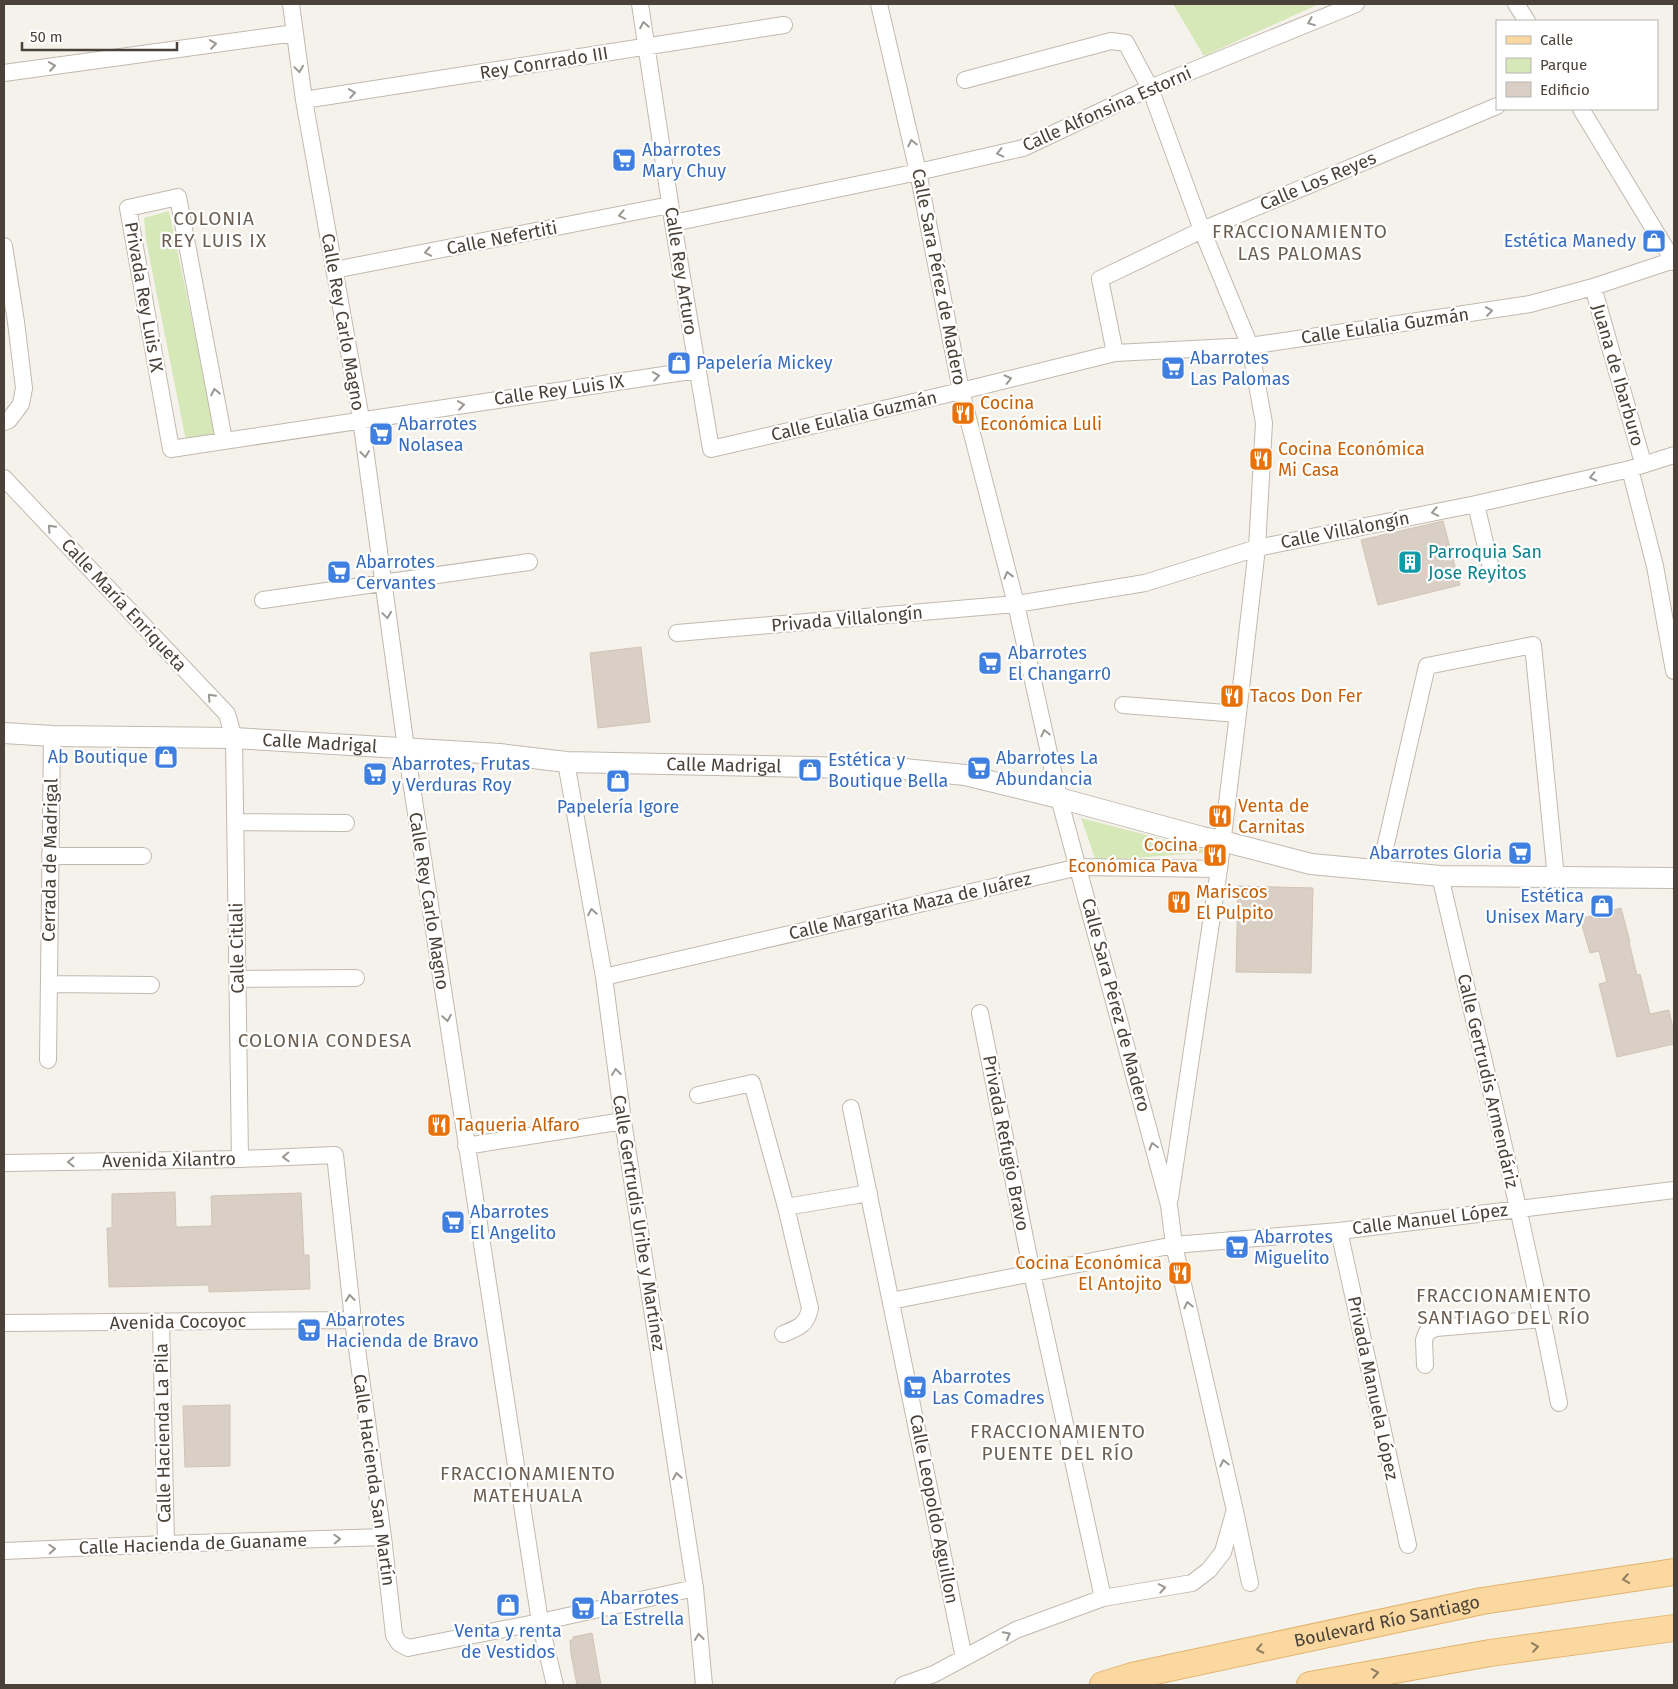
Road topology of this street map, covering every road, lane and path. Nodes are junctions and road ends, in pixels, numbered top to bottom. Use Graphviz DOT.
graph roads {
  1 [pos="291,4"];
  2 [pos="640,4"];
  3 [pos="879,4"];
  4 [pos="1356,4"];
  5 [pos="1516,4"];
  6 [pos="1526,20"];
  7 [pos="784,25"];
  8 [pos="295,33"];
  9 [pos="648,47"];
  10 [pos="4,73"];
  11 [pos="966,80"];
  12 [pos="1150,88"];
  13 [pos="304,100"];
  14 [pos="1496,106"];
  15 [pos="1582,110"];
  16 [pos="918,172"];
  17 [pos="670,205"];
  18 [pos="673,223"];
  19 [pos="1202,230"];
  20 [pos="4,246"];
  21 [pos="1674,261"];
  22 [pos="334,270"];
  23 [pos="1593,287"];
  24 [pos="10,323"];
  25 [pos="1250,346"];
  26 [pos="1116,353"];
  27 [pos="697,370"];
  28 [pos="961,391"];
  29 [pos="361,419"];
  30 [pos="4,422"];
  31 [pos="224,440"];
  32 [pos="711,449"];
  33 [pos="1674,455"];
  34 [pos="1636,466"];
  35 [pos="4,478"];
  36 [pos="1476,504"];
  37 [pos="1258,548"];
  38 [pos="529,562"];
  39 [pos="1492,572"];
  40 [pos="382,584"];
  41 [pos="263,600"];
  42 [pos="1016,604"];
  43 [pos="677,634"];
  44 [pos="1674,671"];
  45 [pos="1123,705"];
  46 [pos="1238,714"];
  47 [pos="4,733"];
  48 [pos="52,736"];
  49 [pos="234,738"];
  50 [pos="406,748"];
  51 [pos="566,762"];
  52 [pos="1059,798"];
  53 [pos="235,822"];
  54 [pos="346,823"];
  55 [pos="1222,841"];
  56 [pos="50,856"];
  57 [pos="143,856"];
  58 [pos="1079,867"];
  59 [pos="1219,869"];
  60 [pos="1380,870"];
  61 [pos="1440,876"];
  62 [pos="1556,878"];
  63 [pos="1674,878"];
  64 [pos="604,977"];
  65 [pos="356,978"];
  66 [pos="238,979"];
  67 [pos="49,984"];
  68 [pos="151,986"];
  69 [pos="980,1013"];
  70 [pos="48,1060"];
  71 [pos="698,1094"];
  72 [pos="851,1108"];
  73 [pos="622,1121"];
  74 [pos="466,1146"];
  75 [pos="335,1156"];
  76 [pos="240,1159"];
  77 [pos="4,1163"];
  78 [pos="1674,1190"];
  79 [pos="869,1193"];
  80 [pos="1169,1205"];
  81 [pos="786,1207"];
  82 [pos="1518,1208"];
  83 [pos="1339,1231"];
  84 [pos="1174,1245"];
  85 [pos="1032,1273"];
  86 [pos="891,1301"];
  87 [pos="1543,1319"];
  88 [pos="353,1320"];
  89 [pos="161,1322"];
  90 [pos="4,1323"];
  91 [pos="783,1334"];
  92 [pos="1425,1365"];
  93 [pos="1559,1403"];
  94 [pos="1235,1511"];
  95 [pos="383,1538"];
  96 [pos="166,1544"];
  97 [pos="1408,1545"];
  98 [pos="4,1551"];
  99 [pos="1674,1572"];
  100 [pos="1250,1583"];
  101 [pos="695,1588"];
  102 [pos="1103,1598"];
  103 [pos="540,1622"];
  104 [pos="1674,1628"];
  105 [pos="964,1658"];
  106 [pos="555,1685"];
  107 [pos="704,1685"];
  108 [pos="904,1685"];
  109 [pos="1103,1685"];
  110 [pos="1310,1685"];
  1 -- 8 [label="street, Calle Rey Carlo Magno"];
  9 -- 2 [label="street, Calle Rey Arturo, one-way"];
  16 -- 3 [label="street, Calle Sara Pérez de Madero, one-way"];
  4 -- 12 [label="street, Calle Alfonsina Estorni, one-way"];
  5 -- 6 [label="street"];
  7 -- 9 [label="street, Rey Conrrado III"];
  10 -- 8 [label="street, one-way"];
  8 -- 13 [label="street, Calle Rey Carlo Magno, one-way"];
  13 -- 9 [label="street, Rey Conrrado III, one-way"];
  9 -- 17 [label="street, Calle Rey Arturo"];
  11 -- 12 [label="street"];
  12 -- 16 [label="street, Calle Alfonsina Estorni, one-way"];
  12 -- 19 [label="street"];
  13 -- 22 [label="street, Calle Rey Carlo Magno"];
  14 -- 19 [label="street, Calle Los Reyes"];
  15 -- 21 [label="street"];
  16 -- 18 [label="street, Calle Alfonsina Estorni"];
  16 -- 28 [label="street, Calle Sara Pérez de Madero"];
  17 -- 18 [label="street, Calle Rey Arturo"];
  17 -- 22 [label="street, Calle Nefertiti, one-way"];
  18 -- 27 [label="street, Calle Rey Arturo"];
  19 -- 25 [label="street"];
  19 -- 26 [label="street, Calle Los Reyes"];
  20 -- 24 [label="street"];
  21 -- 23 [label="street, Calle Eulalia Guzmán"];
  22 -- 29 [label="street, Calle Rey Carlo Magno"];
  25 -- 23 [label="street, Calle Eulalia Guzmán, one-way"];
  23 -- 34 [label="street, Juana de Ibarburo"];
  24 -- 30 [label="street"];
  25 -- 26 [label="street, Calle Eulalia Guzmán"];
  25 -- 37 [label="street"];
  28 -- 26 [label="street, Calle Eulalia Guzmán, one-way"];
  29 -- 27 [label="street, Calle Rey Luis IX, one-way"];
  27 -- 32 [label="street, Calle Rey Arturo"];
  28 -- 32 [label="street, Calle Eulalia Guzmán"];
  42 -- 28 [label="street, Calle Sara Pérez de Madero, one-way"];
  29 -- 31 [label="street, Privada Rey Luis IX"];
  29 -- 40 [label="street, Calle Rey Carlo Magno, one-way"];
  31 -- 31 [label="street, Privada Rey Luis IX, one-way"];
  33 -- 34 [label="street, Calle Villalongín"];
  34 -- 36 [label="street, Calle Villalongín, one-way"];
  34 -- 44 [label="street, Juana de Ibarburo"];
  49 -- 35 [label="street, Calle María Enriqueta, one-way"];
  36 -- 37 [label="street, Calle Villalongín, one-way"];
  36 -- 39 [label="street"];
  37 -- 42 [label="street, Calle Villalongín"];
  37 -- 46 [label="street"];
  38 -- 40 [label="street"];
  40 -- 41 [label="street"];
  40 -- 50 [label="street, Calle Rey Carlo Magno, one-way"];
  42 -- 43 [label="street, Privada Villalongín"];
  52 -- 42 [label="street, Calle Sara Pérez de Madero, one-way"];
  45 -- 46 [label="street"];
  46 -- 55 [label="street"];
  47 -- 48 [label="street, Calle Madrigal"];
  48 -- 49 [label="street, Calle Madrigal"];
  48 -- 56 [label="street, Cerrada de Madrigal"];
  49 -- 50 [label="street, Calle Madrigal"];
  49 -- 53 [label="street, Calle Citlali"];
  50 -- 51 [label="street, Calle Madrigal"];
  50 -- 74 [label="street, Calle Rey Carlo Magno, one-way"];
  51 -- 52 [label="street, Calle Madrigal"];
  64 -- 51 [label="street, Calle Gertrudis Uribe y Martínez, one-way"];
  52 -- 55 [label="street, Calle Madrigal"];
  52 -- 58 [label="street, Calle Sara Pérez de Madero"];
  53 -- 54 [label="street"];
  53 -- 66 [label="street, Calle Citlali"];
  55 -- 59 [label="street"];
  55 -- 60 [label="street, Calle Madrigal"];
  56 -- 57 [label="street"];
  56 -- 67 [label="street, Cerrada de Madrigal"];
  58 -- 59 [label="street, Calle Margarita Maza de Juárez"];
  58 -- 64 [label="street, Calle Margarita Maza de Juárez"];
  80 -- 58 [label="street, Calle Sara Pérez de Madero, one-way"];
  59 -- 80 [label="street"];
  60 -- 61 [label="street, Calle Madrigal"];
  60 -- 62 [label="street"];
  61 -- 62 [label="street, Calle Madrigal"];
  61 -- 82 [label="street, Calle Gertrudis Armendáriz"];
  62 -- 63 [label="street, Calle Madrigal"];
  73 -- 64 [label="street, Calle Gertrudis Uribe y Martínez, one-way"];
  65 -- 66 [label="street"];
  66 -- 76 [label="street, Calle Citlali"];
  67 -- 68 [label="street"];
  67 -- 70 [label="street, Cerrada de Madrigal"];
  69 -- 85 [label="street, Privada Refugio Bravo"];
  71 -- 81 [label="street"];
  72 -- 79 [label="street, Calle Leopoldo Aguillon"];
  73 -- 74 [label="street"];
  101 -- 73 [label="street, Calle Gertrudis Uribe y Martínez, one-way"];
  74 -- 103 [label="street, Calle Rey Carlo Magno"];
  75 -- 76 [label="street, Avenida Xilantro, one-way"];
  88 -- 75 [label="street, Calle Hacienda San Martín, one-way"];
  76 -- 77 [label="street, Avenida Xilantro, one-way"];
  78 -- 82 [label="street, Calle Manuel López"];
  79 -- 81 [label="street"];
  79 -- 86 [label="street, Calle Leopoldo Aguillon"];
  80 -- 84 [label="street, Calle Sara Pérez de Madero"];
  81 -- 91 [label="street"];
  82 -- 83 [label="street, Calle Manuel López"];
  82 -- 87 [label="street, Calle Gertrudis Armendáriz"];
  83 -- 84 [label="street, Calle Manuel López"];
  83 -- 97 [label="street, Privada Manuela López"];
  84 -- 85 [label="street, Calle Manuel López"];
  94 -- 84 [label="street, Calle Sara Pérez de Madero, one-way"];
  85 -- 86 [label="street, Calle Manuel López"];
  85 -- 102 [label="street, Privada Refugio Bravo"];
  86 -- 105 [label="street, Calle Leopoldo Aguillon"];
  87 -- 92 [label="street"];
  87 -- 93 [label="street, Calle Gertrudis Armendáriz"];
  88 -- 89 [label="street, Avenida Cocoyoc"];
  88 -- 95 [label="street, Calle Hacienda San Martín"];
  89 -- 90 [label="street, Avenida Cocoyoc"];
  89 -- 96 [label="street, Calle Hacienda La Pila"];
  94 -- 100 [label="street, Calle Sara Pérez de Madero"];
  102 -- 94 [label="street, one-way"];
  96 -- 95 [label="street, Calle Hacienda de Guaname, one-way"];
  95 -- 103 [label="street, Calle Hacienda San Martín"];
  98 -- 96 [label="street, Calle Hacienda de Guaname, one-way"];
  99 -- 109 [label="main road, Boulevard Río Santiago, one-way"];
  101 -- 103 [label="street"];
  107 -- 101 [label="street, Calle Gertrudis Uribe y Martínez, one-way"];
  105 -- 102 [label="street, one-way"];
  103 -- 106 [label="street, Calle Rey Carlo Magno"];
  110 -- 104 [label="main road, one-way"];
  105 -- 108 [label="street"];
}
